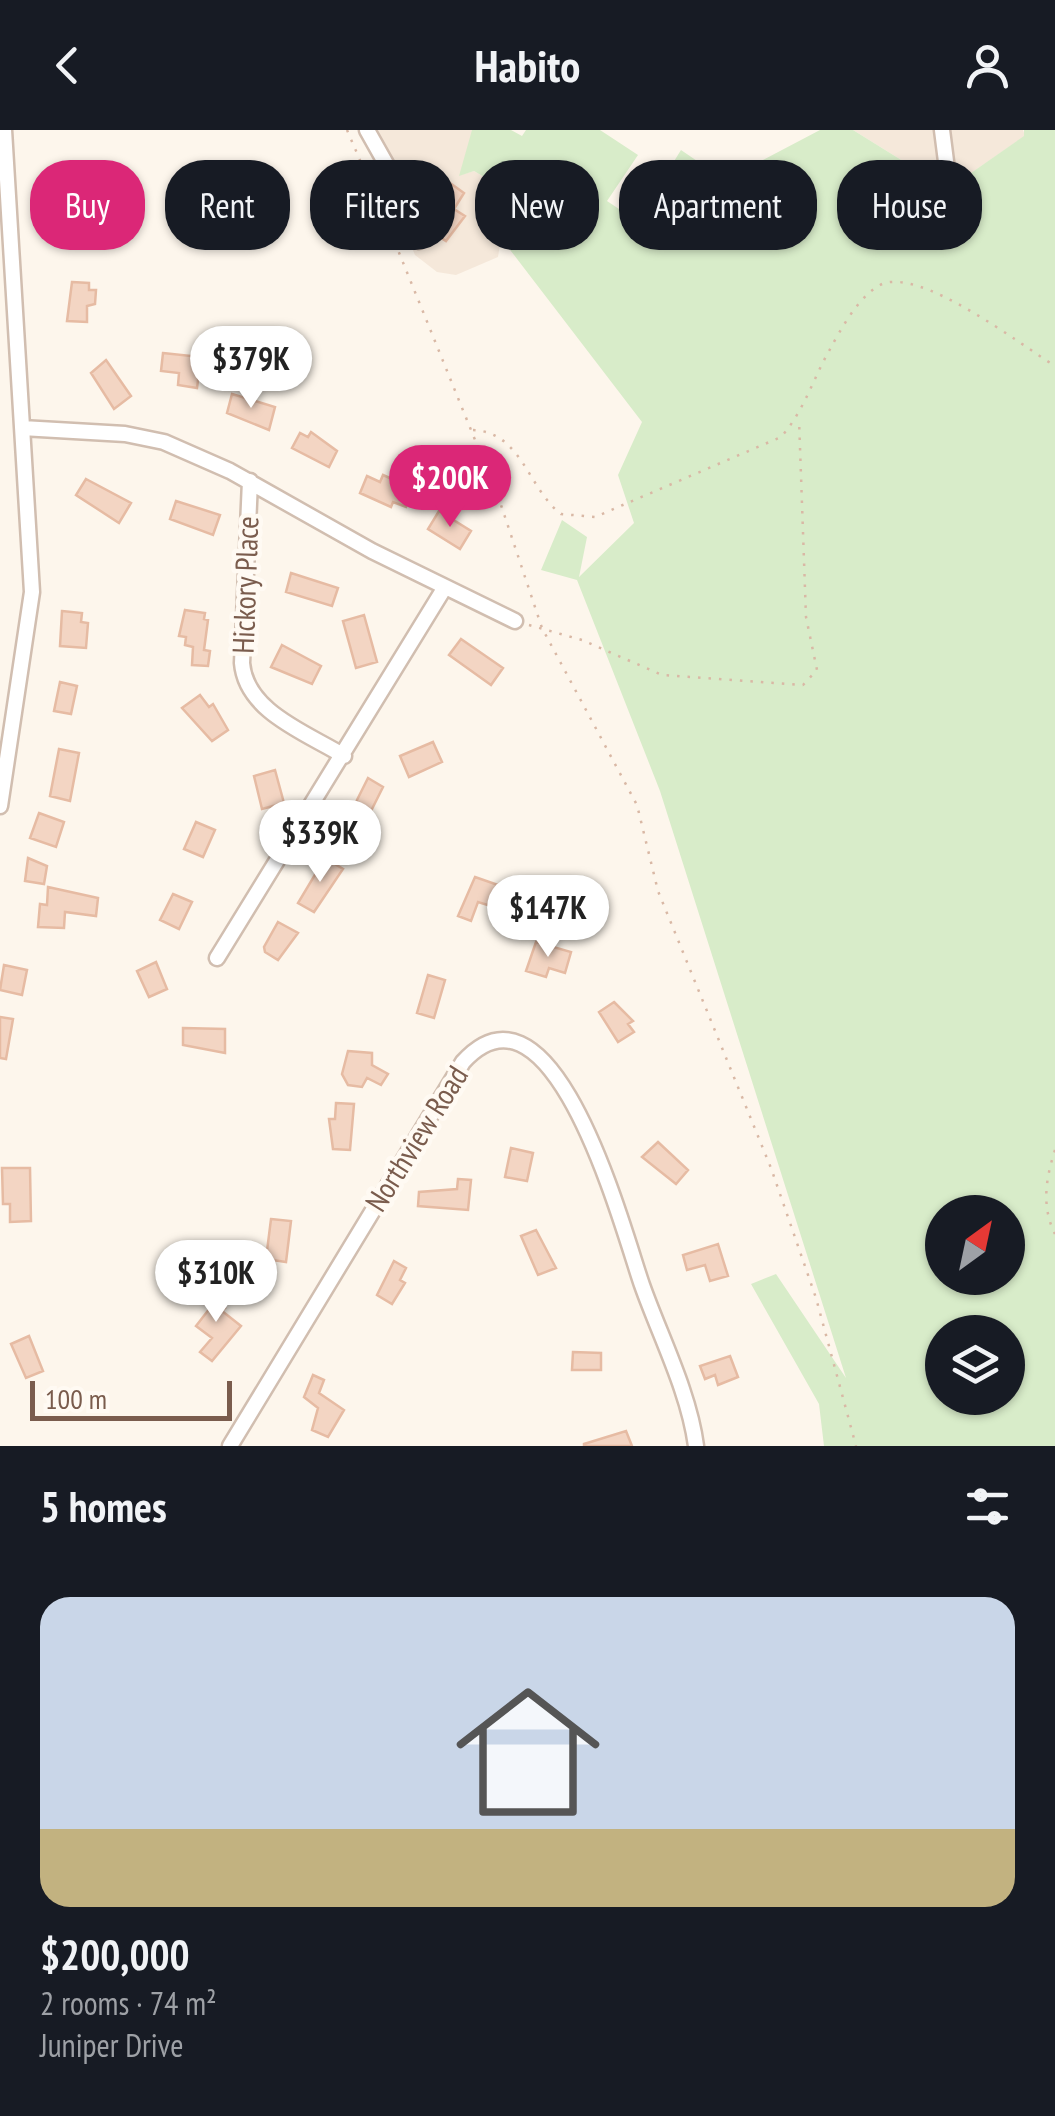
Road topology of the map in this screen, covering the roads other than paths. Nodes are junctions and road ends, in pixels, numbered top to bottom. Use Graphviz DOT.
graph roads {
  1 [pos="4,130"];
  2 [pos="367,130"];
  3 [pos="942,130"];
  4 [pos="384,160"];
  5 [pos="946,160"];
  6 [pos="4,192"];
  7 [pos="22,428"];
  8 [pos="250,481"];
  9 [pos="446,587"];
  10 [pos="515,622"];
  11 [pos="344,756"];
  12 [pos="0,806"];
  13 [pos="218,958"];
  14 [pos="230,1446"];
  15 [pos="696,1446"];
  1 -- 6 [label="street"];
  2 -- 4 [label="street"];
  3 -- 5 [label="street"];
  6 -- 7 [label="street"];
  7 -- 8 [label="street"];
  7 -- 12 [label="street"];
  8 -- 9 [label="street"];
  8 -- 11 [label="street, Hickory Place"];
  9 -- 10 [label="street"];
  9 -- 11 [label="street"];
  11 -- 13 [label="street"];
  14 -- 15 [label="street, Northview Road"];
}
